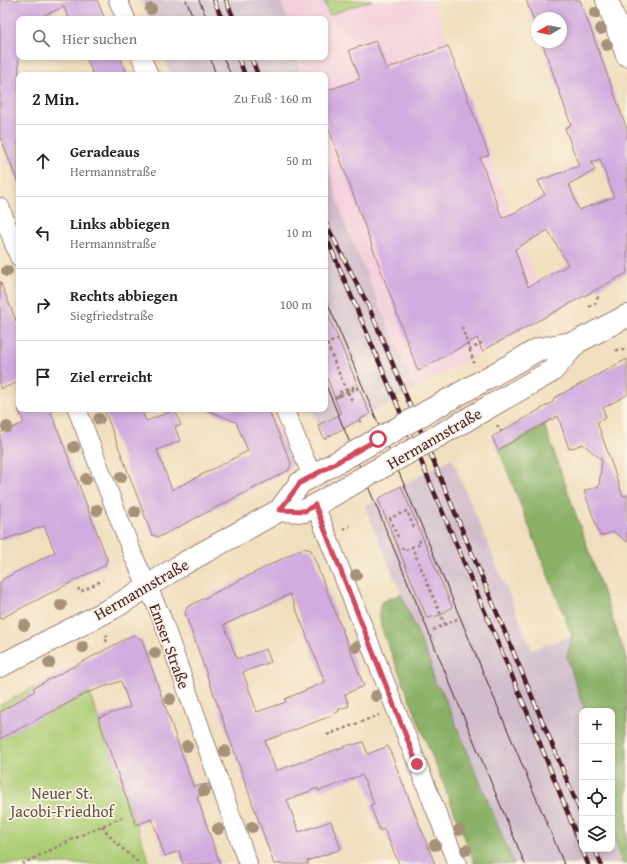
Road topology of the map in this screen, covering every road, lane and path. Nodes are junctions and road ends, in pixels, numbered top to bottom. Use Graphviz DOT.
graph roads {
  1 [pos="118,0"];
  2 [pos="607,0"];
  3 [pos="125,16"];
  4 [pos="627,55"];
  5 [pos="142,60"];
  6 [pos="147,72"];
  7 [pos="0,207"];
  8 [pos="8,223"];
  9 [pos="16,247"];
  10 [pos="598,295"];
  11 [pos="589,308"];
  12 [pos="627,316"];
  13 [pos="462,327"];
  14 [pos="338,339"];
  15 [pos="485,341"];
  16 [pos="577,342"];
  17 [pos="328,344"];
  18 [pos="328,349"];
  19 [pos="469,350"];
  20 [pos="616,351"];
  21 [pos="627,351"];
  22 [pos="474,363"];
  23 [pos="358,389"];
  24 [pos="347,391"];
  25 [pos="335,398"];
  26 [pos="340,398"];
  27 [pos="352,401"];
  28 [pos="78,412"];
  29 [pos="285,412"];
  30 [pos="360,420"];
  31 [pos="362,424"];
  32 [pos="497,425"];
  33 [pos="501,431"];
  34 [pos="312,476"];
  35 [pos="315,505"];
  36 [pos="280,510"];
  37 [pos="350,526"];
  38 [pos="343,530"];
  39 [pos="415,530"];
  40 [pos="398,537"];
  41 [pos="419,540"];
  42 [pos="402,547"];
  43 [pos="412,547"];
  44 [pos="103,580"];
  45 [pos="147,586"];
  46 [pos="78,588"];
  47 [pos="457,619"];
  48 [pos="445,625"];
  49 [pos="433,630"];
  50 [pos="110,634"];
  51 [pos="107,642"];
  52 [pos="0,666"];
  53 [pos="379,715"];
  54 [pos="326,735"];
  55 [pos="125,816"];
  56 [pos="102,826"];
  57 [pos="22,864"];
  58 [pos="140,864"];
  59 [pos="248,864"];
  60 [pos="457,864"];
  1 -- 3 [label="street"];
  2 -- 4 [label="main road"];
  5 -- 6 [label="street"];
  7 -- 8 [label="street"];
  8 -- 9 [label="street"];
  10 -- 11 [label="path"];
  12 -- 16 [label="main road, Hermannstraße"];
  13 -- 19 [label="path"];
  14 -- 17 [label="path"];
  15 -- 19 [label="path"];
  16 -- 34 [label="main road, Hermannstraße, bridge"];
  16 -- 35 [label="main road, Hermannstraße, bridge"];
  18 -- 24 [label="path"];
  19 -- 22 [label="path"];
  20 -- 21 [label="path"];
  23 -- 24 [label="path"];
  24 -- 25 [label="path"];
  24 -- 26 [label="path"];
  24 -- 27 [label="path"];
  28 -- 45 [label="street, Emser Straße"];
  29 -- 34 [label="street"];
  30 -- 31 [label="path"];
  32 -- 33 [label="path"];
  34 -- 36 [label="main road, Hermannstraße"];
  35 -- 36 [label="main road, Hermannstraße"];
  35 -- 60 [label="street"];
  36 -- 45 [label="main road, Hermannstraße"];
  37 -- 38 [label="path"];
  39 -- 40 [label="path"];
  41 -- 43 [label="path"];
  42 -- 43 [label="path"];
  43 -- 48 [label="path"];
  44 -- 46 [label="path"];
  45 -- 52 [label="main road, Hermannstraße"];
  45 -- 59 [label="street, Emser Straße"];
  47 -- 48 [label="path"];
  48 -- 49 [label="path"];
  50 -- 51 [label="path"];
  53 -- 54 [label="path"];
  55 -- 56 [label="path"];
  56 -- 57 [label="path"];
  56 -- 58 [label="path"];
}
